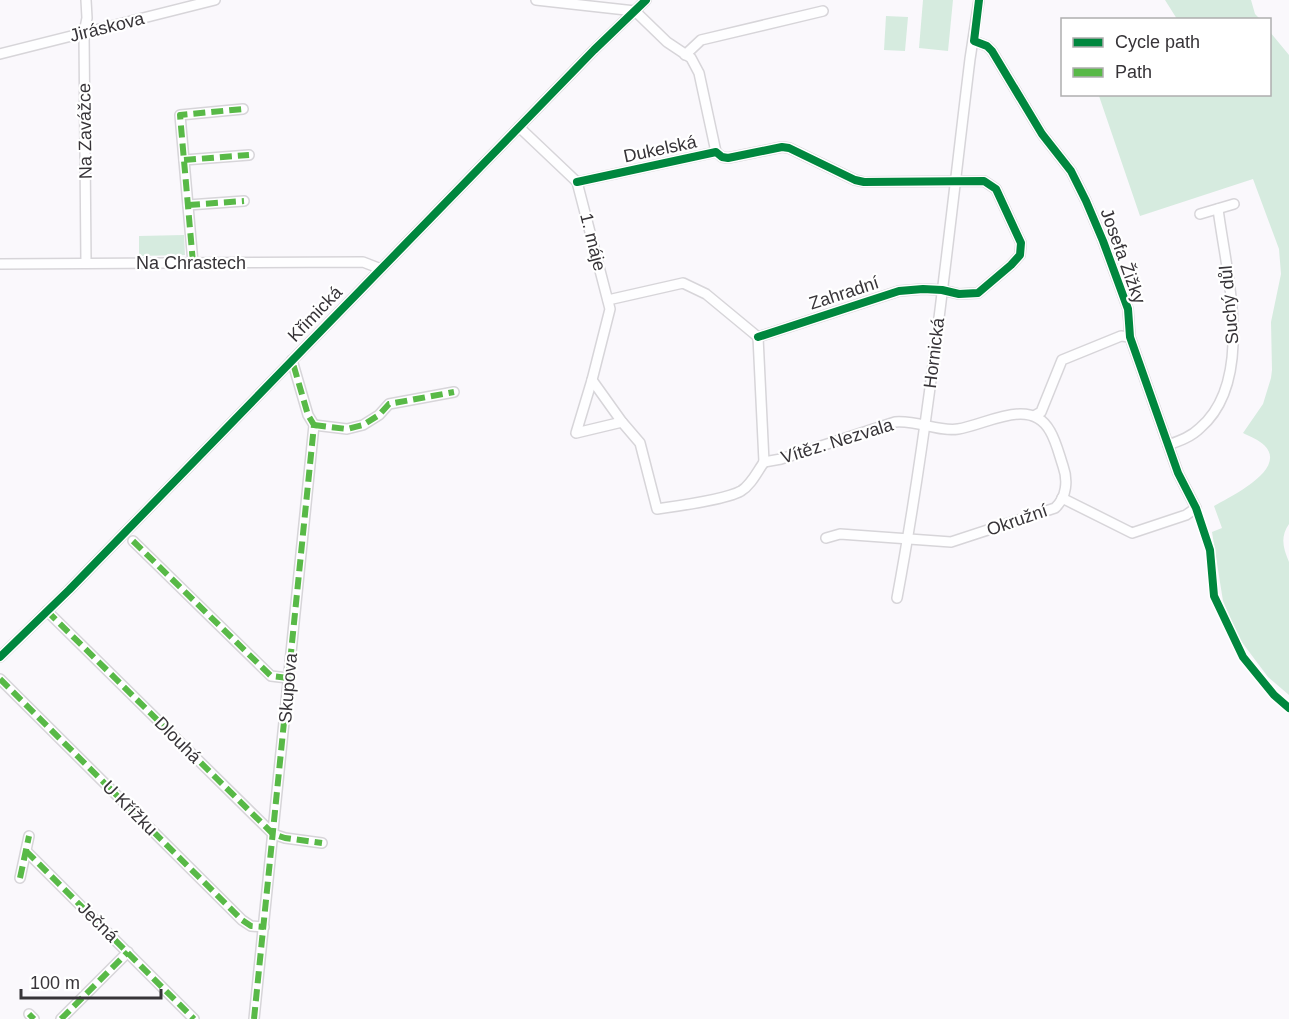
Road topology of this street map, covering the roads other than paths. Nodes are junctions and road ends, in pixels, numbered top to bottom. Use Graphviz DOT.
graph roads {
  1 [pos="86,0"];
  2 [pos="215,0"];
  3 [pos="536,0"];
  4 [pos="646,0"];
  5 [pos="979,0"];
  6 [pos="635,11"];
  7 [pos="823,11"];
  8 [pos="84,33"];
  9 [pos="974,40"];
  10 [pos="0,54"];
  11 [pos="686,55"];
  12 [pos="243,109"];
  13 [pos="519,127"];
  14 [pos="716,152"];
  15 [pos="249,155"];
  16 [pos="184,160"];
  17 [pos="955,181"];
  18 [pos="577,182"];
  19 [pos="244,201"];
  20 [pos="1234,204"];
  21 [pos="188,205"];
  22 [pos="1218,209"];
  23 [pos="1200,214"];
  24 [pos="86,263"];
  25 [pos="193,263"];
  26 [pos="0,264"];
  27 [pos="381,269"];
  28 [pos="942,290"];
  29 [pos="608,300"];
  30 [pos="758,337"];
  31 [pos="1130,337"];
  32 [pos="292,360"];
  33 [pos="592,380"];
  34 [pos="454,392"];
  35 [pos="1034,416"];
  36 [pos="622,422"];
  37 [pos="925,424"];
  38 [pos="314,425"];
  39 [pos="1168,446"];
  40 [pos="764,462"];
  41 [pos="1062,498"];
  42 [pos="826,538"];
  43 [pos="908,540"];
  44 [pos="134,541"];
  45 [pos="897,598"];
  46 [pos="47,611"];
  47 [pos="0,642"];
  48 [pos="4,654"];
  49 [pos="288,678"];
  50 [pos="0,679"];
  51 [pos="273,834"];
  52 [pos="29,836"];
  53 [pos="322,843"];
  54 [pos="26,851"];
  55 [pos="20,878"];
  56 [pos="264,927"];
  57 [pos="128,952"];
  58 [pos="61,1019"];
  59 [pos="194,1019"];
  60 [pos="254,1019"];
  1 -- 8 [label="street, Na Zavážce"];
  2 -- 8 [label="street, Jiráskova"];
  3 -- 6 [label="street"];
  4 -- 6 [label="street, Křimická"];
  5 -- 9 [label="street, Hornická"];
  6 -- 11 [label="street"];
  6 -- 13 [label="street, Křimická"];
  7 -- 11 [label="street"];
  8 -- 10 [label="street, Jiráskova"];
  8 -- 24 [label="street, Na Zavážce"];
  9 -- 17 [label="street, Hornická"];
  9 -- 31 [label="street, Josefa Žižky"];
  11 -- 14 [label="street"];
  12 -- 16 [label="street"];
  13 -- 18 [label="street"];
  13 -- 27 [label="street, Křimická"];
  14 -- 17 [label="street, Dukelská"];
  14 -- 18 [label="street, Dukelská"];
  15 -- 16 [label="street"];
  16 -- 21 [label="street"];
  17 -- 28 [label="street, Hornická"];
  17 -- 28 [label="street, Dukelská"];
  18 -- 29 [label="street, 1. máje"];
  19 -- 21 [label="street"];
  20 -- 22 [label="street"];
  21 -- 25 [label="street"];
  22 -- 23 [label="street"];
  22 -- 39 [label="street, Suchý důl"];
  24 -- 25 [label="street, Na Chrastech"];
  24 -- 26 [label="street, Na Chrastech"];
  25 -- 27 [label="street, Na Chrastech"];
  27 -- 32 [label="street, Křimická"];
  28 -- 30 [label="street, Zahradní"];
  28 -- 37 [label="street, Hornická"];
  29 -- 30 [label="street"];
  29 -- 33 [label="street, 1. máje"];
  30 -- 40 [label="street"];
  31 -- 35 [label="street"];
  31 -- 39 [label="street, Josefa Žižky"];
  32 -- 38 [label="street, Skupova"];
  32 -- 46 [label="street, Křimická"];
  33 -- 36 [label="street"];
  33 -- 36 [label="street, 1. máje"];
  34 -- 38 [label="street"];
  35 -- 37 [label="street"];
  35 -- 41 [label="street, Okružní"];
  36 -- 40 [label="street, Vítěz. Nezvala"];
  37 -- 40 [label="street, Vítěz. Nezvala"];
  37 -- 43 [label="street, Hornická"];
  38 -- 49 [label="street, Skupova"];
  39 -- 41 [label="street, Josefa Žižky"];
  41 -- 43 [label="street, Okružní"];
  42 -- 43 [label="street, Okružní"];
  43 -- 45 [label="street, Hornická"];
  44 -- 49 [label="street"];
  46 -- 48 [label="street, Křimická"];
  46 -- 51 [label="street, Dlouhá"];
  47 -- 48 [label="street"];
  49 -- 51 [label="street, Skupova"];
  50 -- 56 [label="street, U Křížku"];
  51 -- 53 [label="street"];
  51 -- 56 [label="street, Skupova"];
  52 -- 54 [label="street"];
  54 -- 55 [label="street"];
  54 -- 57 [label="street, Ječná"];
  56 -- 60 [label="street, Skupova"];
  57 -- 58 [label="street"];
  57 -- 59 [label="street, Ječná"];
}
